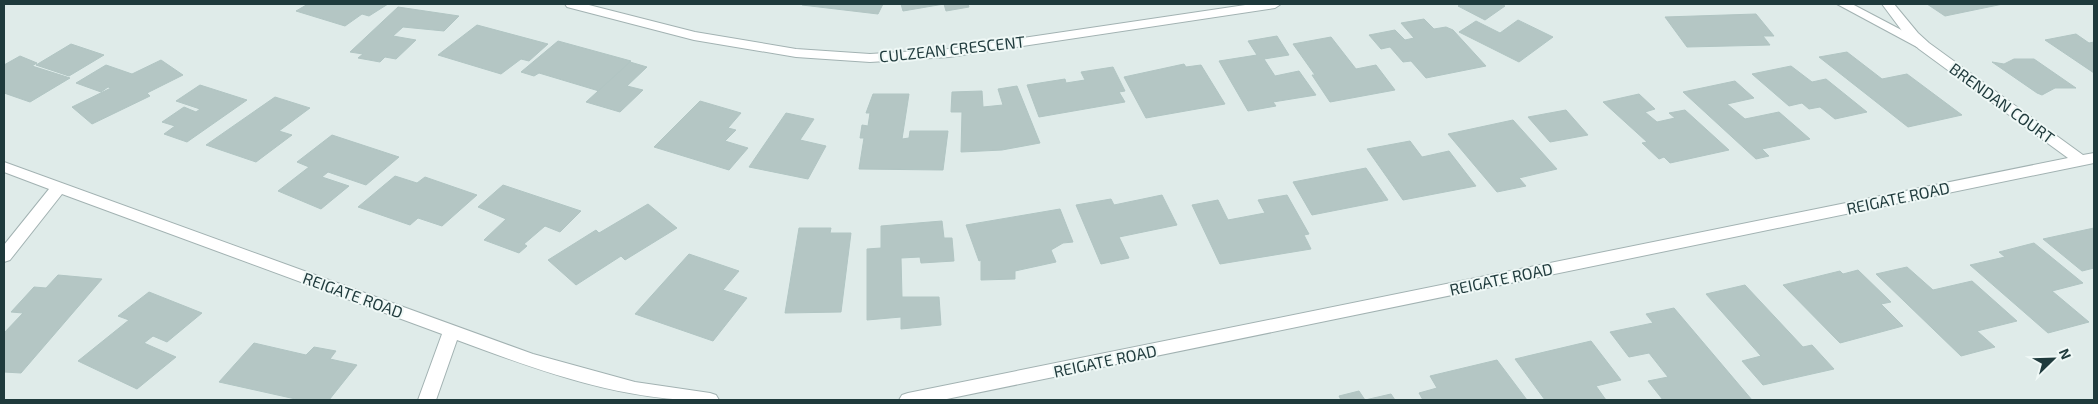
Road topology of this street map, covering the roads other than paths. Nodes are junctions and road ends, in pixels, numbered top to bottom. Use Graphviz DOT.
graph roads {
  1 [pos="571,4"];
  2 [pos="1275,4"];
  3 [pos="1843,4"];
  4 [pos="1888,4"];
  5 [pos="1924,46"];
  6 [pos="2088,159"];
  7 [pos="4,167"];
  8 [pos="58,188"];
  9 [pos="4,256"];
  10 [pos="452,331"];
  11 [pos="427,400"];
  12 [pos="710,400"];
  13 [pos="908,400"];
  1 -- 2 [label="street, CULZEAN CRESCENT"];
  3 -- 5 [label="street, BRENDAN COURT"];
  4 -- 5 [label="street, BRENDAN COURT"];
  5 -- 6 [label="street, BRENDAN COURT"];
  6 -- 13 [label="street, REIGATE ROAD"];
  7 -- 8 [label="street, REIGATE ROAD"];
  8 -- 9 [label="street"];
  8 -- 10 [label="street, REIGATE ROAD"];
  10 -- 11 [label="street"];
  10 -- 12 [label="street, REIGATE ROAD"];
}
